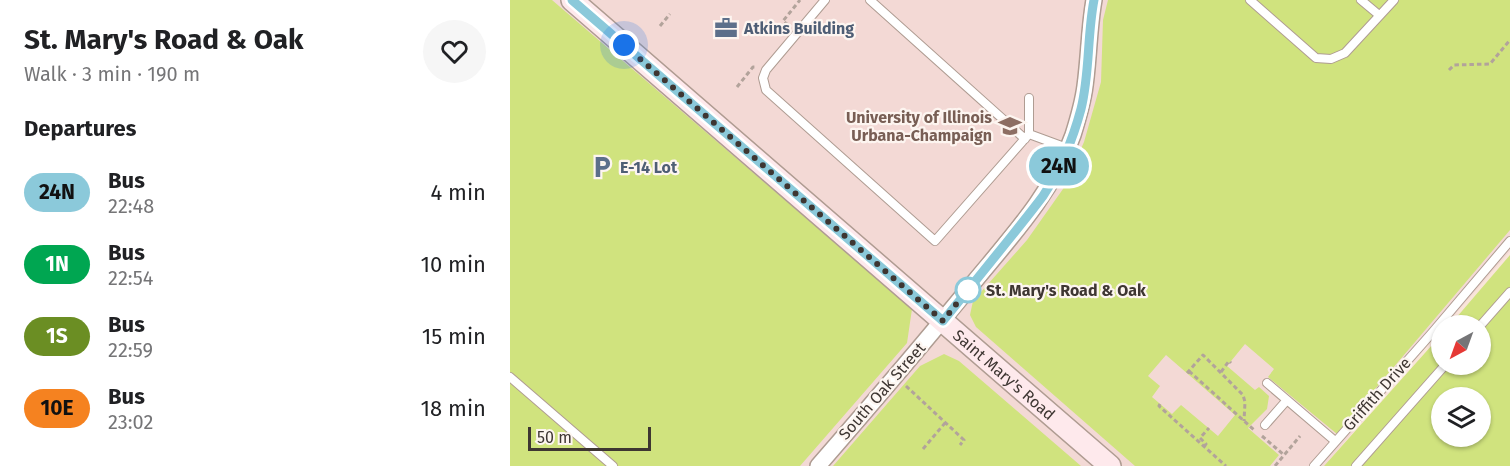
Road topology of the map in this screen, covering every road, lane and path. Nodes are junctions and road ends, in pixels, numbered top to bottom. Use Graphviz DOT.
graph roads {
  1 [pos="572,0"];
  2 [pos="800,0"];
  3 [pos="825,0"];
  4 [pos="870,0"];
  5 [pos="1094,0"];
  6 [pos="1250,0"];
  7 [pos="1361,0"];
  8 [pos="1394,0"];
  9 [pos="670,14"];
  10 [pos="1379,15"];
  11 [pos="660,26"];
  12 [pos="788,26"];
  13 [pos="1510,40"];
  14 [pos="760,58"];
  15 [pos="753,67"];
  16 [pos="766,70"];
  17 [pos="1449,70"];
  18 [pos="737,87"];
  19 [pos="1029,98"];
  20 [pos="1027,136"];
  21 [pos="1067,148"];
  22 [pos="1510,241"];
  23 [pos="1510,292"];
  24 [pos="1490,315"];
  25 [pos="943,321"];
  26 [pos="1231,363"];
  27 [pos="1221,372"];
  28 [pos="1436,375"];
  29 [pos="510,377"];
  30 [pos="895,377"];
  31 [pos="1268,383"];
  32 [pos="1287,400"];
  33 [pos="1160,404"];
  34 [pos="1244,421"];
  35 [pos="945,423"];
  36 [pos="1265,425"];
  37 [pos="1209,428"];
  38 [pos="1300,436"];
  39 [pos="1335,441"];
  40 [pos="960,445"];
  41 [pos="1204,447"];
  42 [pos="923,448"];
  43 [pos="1284,454"];
  44 [pos="613,466"];
  45 [pos="818,466"];
  46 [pos="1110,466"];
  47 [pos="1226,466"];
  48 [pos="1275,466"];
  49 [pos="1314,466"];
  50 [pos="1356,466"];
  1 -- 25 [label="main road, Saint Mary's Road"];
  2 -- 12 [label="path"];
  3 -- 16 [label="lane"];
  4 -- 20 [label="lane"];
  5 -- 21 [label="street, South Oak Street"];
  6 -- 10 [label="lane"];
  7 -- 10 [label="lane"];
  8 -- 10 [label="lane"];
  9 -- 11 [label="path"];
  13 -- 17 [label="path"];
  14 -- 15 [label="path"];
  15 -- 16 [label="path"];
  15 -- 18 [label="path"];
  16 -- 20 [label="lane"];
  19 -- 20 [label="lane"];
  20 -- 21 [label="lane"];
  21 -- 25 [label="street, South Oak Street"];
  22 -- 39 [label="lane, Griffith Drive"];
  23 -- 24 [label="lane"];
  25 -- 30 [label="street, South Oak Street"];
  25 -- 46 [label="main road, Saint Mary's Road"];
  26 -- 27 [label="path"];
  27 -- 34 [label="path"];
  27 -- 34 [label="path"];
  28 -- 50 [label="lane"];
  29 -- 44 [label="lane"];
  30 -- 35 [label="path"];
  30 -- 45 [label="street, South Oak Street"];
  31 -- 32 [label="lane"];
  32 -- 36 [label="lane"];
  32 -- 39 [label="lane"];
  33 -- 41 [label="path"];
  34 -- 43 [label="path"];
  35 -- 40 [label="path"];
  35 -- 42 [label="path"];
  37 -- 41 [label="path"];
  38 -- 43 [label="path"];
  39 -- 49 [label="lane, Griffith Drive"];
  41 -- 47 [label="path"];
  43 -- 48 [label="path"];
}
